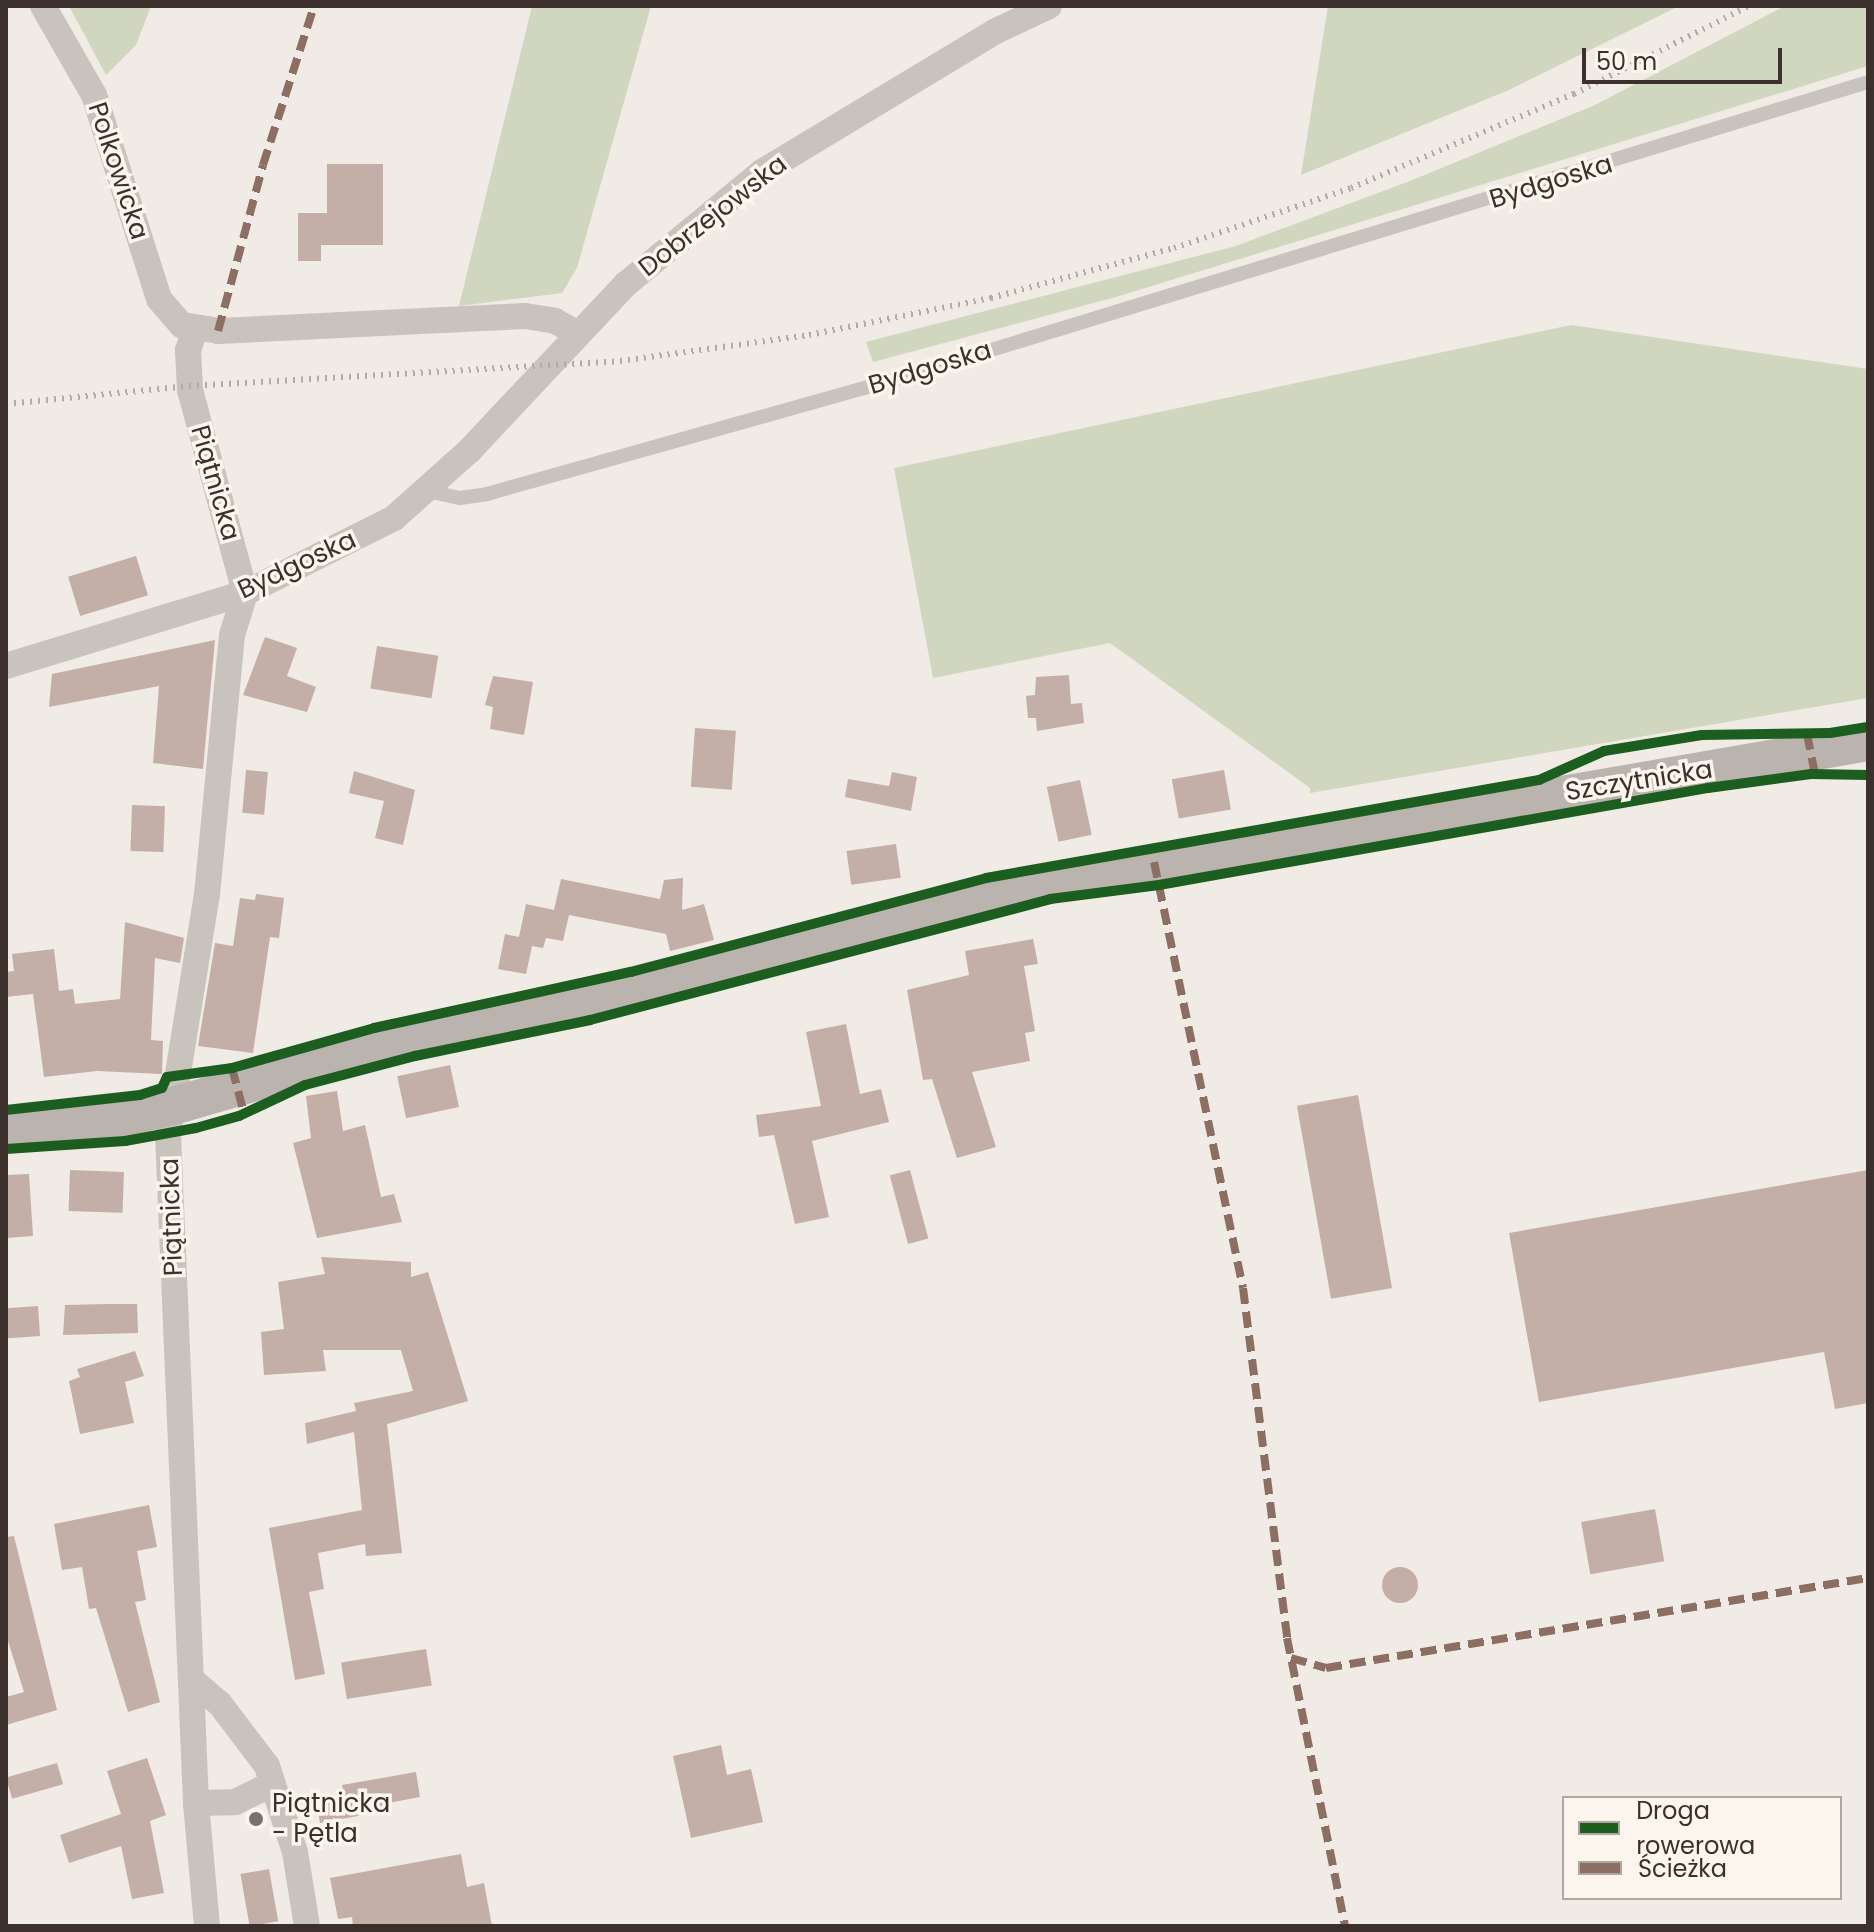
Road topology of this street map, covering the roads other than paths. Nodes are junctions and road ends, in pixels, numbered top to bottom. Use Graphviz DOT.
graph roads {
  1 [pos="43,6"];
  2 [pos="1049,6"];
  3 [pos="1868,82"];
  4 [pos="195,330"];
  5 [pos="578,334"];
  6 [pos="427,491"];
  7 [pos="245,593"];
  8 [pos="6,666"];
  9 [pos="1868,742"];
  10 [pos="173,1106"];
  11 [pos="6,1129"];
  12 [pos="191,1679"];
  13 [pos="272,1784"];
  14 [pos="196,1803"];
  15 [pos="207,1926"];
  16 [pos="307,1926"];
  1 -- 4 [label="street, Polkowicka"];
  2 -- 5 [label="street, Dobrzejowska"];
  3 -- 6 [label="lane, Bydgoska"];
  4 -- 5 [label="street"];
  4 -- 7 [label="street, Piątnicka"];
  5 -- 6 [label="street, Dobrzejowska"];
  6 -- 7 [label="street, Bydgoska"];
  7 -- 8 [label="street, Bydgoska"];
  7 -- 10 [label="street, Piątnicka"];
  9 -- 10 [label="street, Szczytnicka"];
  10 -- 11 [label="street, Szczytnicka"];
  10 -- 12 [label="street, Piątnicka"];
  12 -- 13 [label="street"];
  12 -- 14 [label="street, Piątnicka"];
  13 -- 14 [label="street"];
  13 -- 16 [label="street"];
  14 -- 15 [label="street, Piątnicka"];
}
